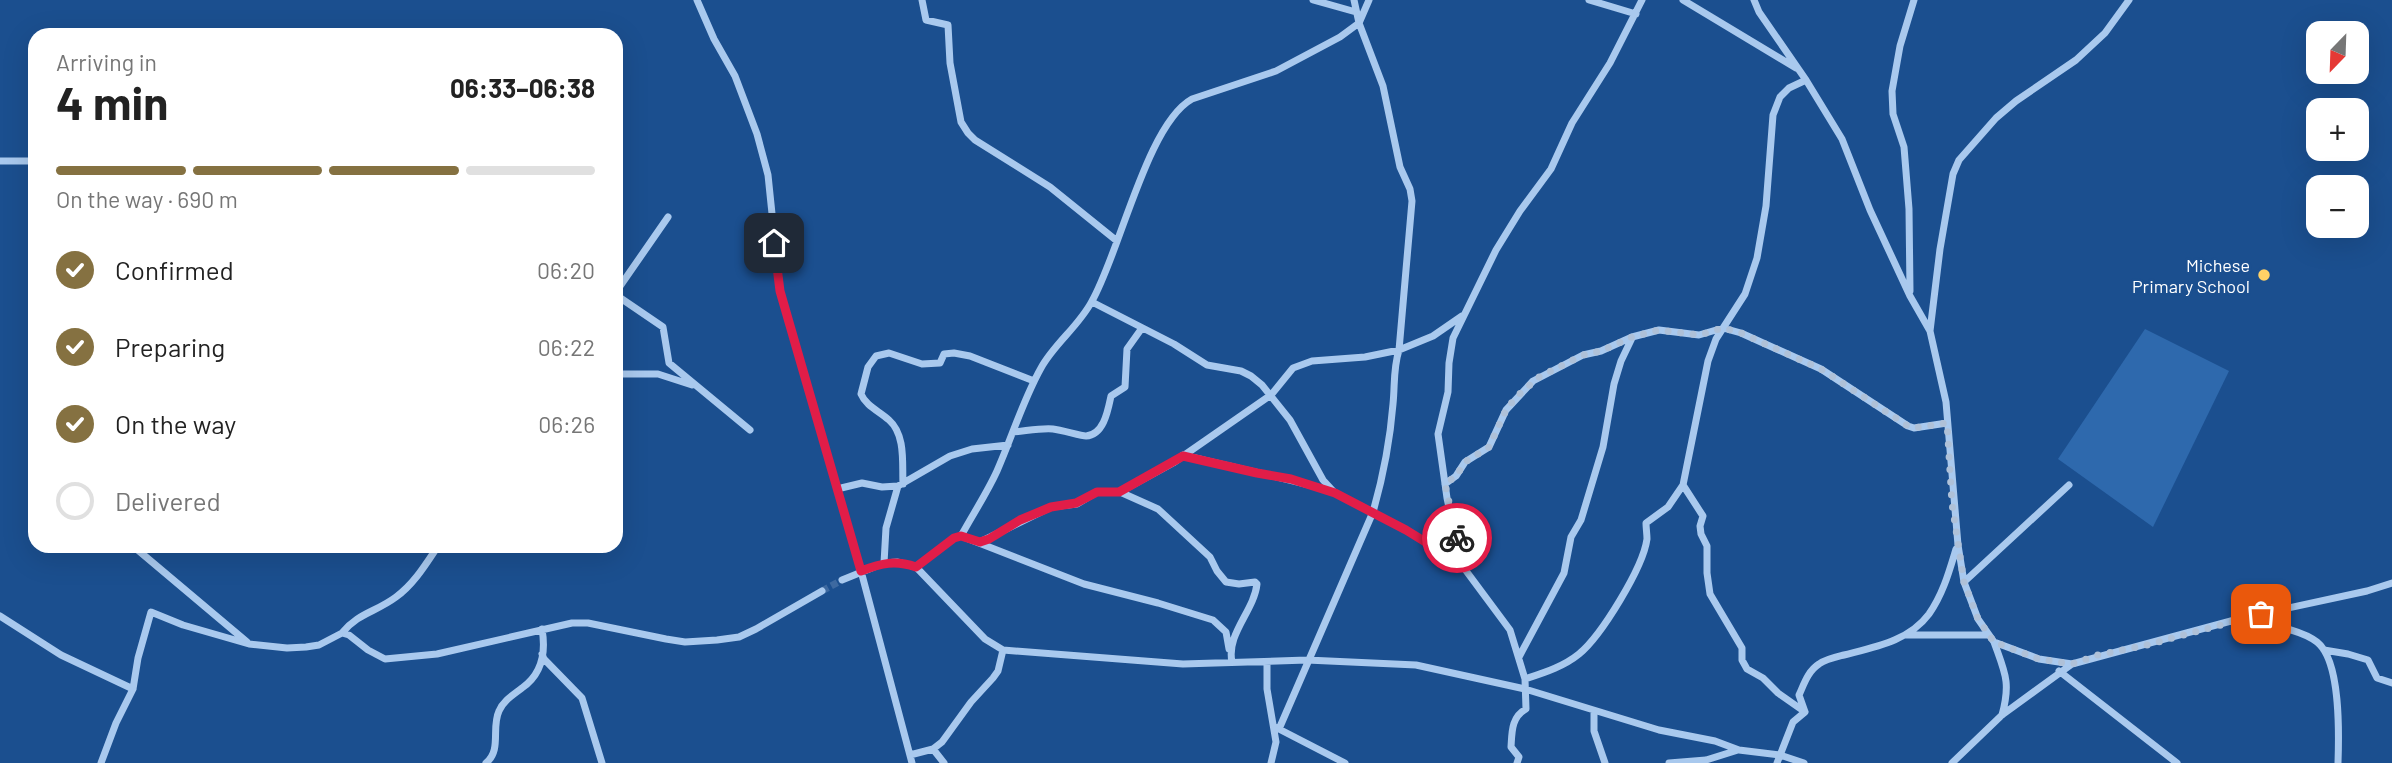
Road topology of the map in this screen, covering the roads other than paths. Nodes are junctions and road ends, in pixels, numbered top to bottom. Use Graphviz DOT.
graph roads {
  1 [pos="697,0"];
  2 [pos="922,0"];
  3 [pos="1312,0"];
  4 [pos="1354,0"];
  5 [pos="1370,0"];
  6 [pos="1589,0"];
  7 [pos="1642,0"];
  8 [pos="1683,0"];
  9 [pos="1754,0"];
  10 [pos="1914,0"];
  11 [pos="2129,0"];
  12 [pos="1356,12"];
  13 [pos="1636,14"];
  14 [pos="1359,23"];
  15 [pos="1799,71"];
  16 [pos="1806,80"];
  17 [pos="0,161"];
  18 [pos="28,161"];
  19 [pos="667,218"];
  20 [pos="1117,241"];
  21 [pos="623,283"];
  22 [pos="1910,296"];
  23 [pos="623,298"];
  24 [pos="1092,302"];
  25 [pos="1464,314"];
  26 [pos="1142,328"];
  27 [pos="1723,328"];
  28 [pos="1930,331"];
  29 [pos="1632,337"];
  30 [pos="1399,350"];
  31 [pos="623,374"];
  32 [pos="1034,381"];
  33 [pos="702,391"];
  34 [pos="1271,395"];
  35 [pos="1947,423"];
  36 [pos="750,430"];
  37 [pos="1013,432"];
  38 [pos="1007,445"];
  39 [pos="1183,456"];
  40 [pos="1445,484"];
  41 [pos="901,485"];
  42 [pos="1684,485"];
  43 [pos="2069,485"];
  44 [pos="837,489"];
  45 [pos="1119,492"];
  46 [pos="1335,493"];
  47 [pos="1373,512"];
  48 [pos="961,536"];
  49 [pos="980,542"];
  50 [pos="1958,545"];
  51 [pos="141,553"];
  52 [pos="433,553"];
  53 [pos="884,563"];
  54 [pos="1461,564"];
  55 [pos="916,567"];
  56 [pos="861,571"];
  57 [pos="842,580"];
  58 [pos="1964,582"];
  59 [pos="2392,583"];
  60 [pos="822,591"];
  61 [pos="0,616"];
  62 [pos="2242,618"];
  63 [pos="542,629"];
  64 [pos="342,634"];
  65 [pos="1906,635"];
  66 [pos="1987,635"];
  67 [pos="1994,642"];
  68 [pos="249,644"];
  69 [pos="1229,649"];
  70 [pos="1003,650"];
  71 [pos="2324,650"];
  72 [pos="542,653"];
  73 [pos="1519,657"];
  74 [pos="1307,660"];
  75 [pos="1232,662"];
  76 [pos="1267,663"];
  77 [pos="2072,664"];
  78 [pos="2059,671"];
  79 [pos="1525,678"];
  80 [pos="2392,683"];
  81 [pos="133,689"];
  82 [pos="1525,690"];
  83 [pos="1594,712"];
  84 [pos="1805,712"];
  85 [pos="2002,715"];
  86 [pos="1277,728"];
  87 [pos="933,749"];
  88 [pos="1739,750"];
  89 [pos="911,759"];
  90 [pos="1779,759"];
  91 [pos="101,763"];
  92 [pos="486,763"];
  93 [pos="602,763"];
  94 [pos="944,763"];
  95 [pos="1271,763"];
  96 [pos="1345,763"];
  97 [pos="1517,763"];
  98 [pos="1605,763"];
  99 [pos="1669,763"];
  100 [pos="1804,763"];
  101 [pos="1952,763"];
  102 [pos="2177,763"];
  103 [pos="2338,763"];
  1 -- 44 [label="street"];
  2 -- 20 [label="street"];
  3 -- 12 [label="street"];
  4 -- 12 [label="street"];
  5 -- 14 [label="street"];
  6 -- 13 [label="street"];
  7 -- 13 [label="street"];
  8 -- 15 [label="street"];
  9 -- 15 [label="street"];
  10 -- 22 [label="street"];
  11 -- 28 [label="street"];
  12 -- 14 [label="street"];
  13 -- 25 [label="street"];
  14 -- 20 [label="street"];
  14 -- 30 [label="street"];
  15 -- 16 [label="street"];
  16 -- 22 [label="street"];
  16 -- 27 [label="street"];
  17 -- 18 [label="street"];
  19 -- 21 [label="street"];
  20 -- 24 [label="street"];
  22 -- 28 [label="street"];
  23 -- 33 [label="street"];
  24 -- 26 [label="street"];
  24 -- 32 [label="street"];
  25 -- 30 [label="street"];
  25 -- 40 [label="street"];
  26 -- 34 [label="street"];
  26 -- 37 [label="street"];
  27 -- 29 [label="street"];
  27 -- 35 [label="street"];
  27 -- 42 [label="street"];
  28 -- 35 [label="street"];
  29 -- 40 [label="street"];
  29 -- 73 [label="street"];
  30 -- 34 [label="street"];
  30 -- 47 [label="street"];
  31 -- 33 [label="street"];
  32 -- 37 [label="street"];
  32 -- 41 [label="street"];
  33 -- 36 [label="street"];
  34 -- 39 [label="street"];
  34 -- 46 [label="street"];
  35 -- 50 [label="street"];
  37 -- 38 [label="street"];
  38 -- 41 [label="street"];
  38 -- 48 [label="street"];
  39 -- 45 [label="street"];
  39 -- 46 [label="street"];
  40 -- 54 [label="street"];
  41 -- 44 [label="street"];
  41 -- 53 [label="street"];
  42 -- 79 [label="street"];
  42 -- 84 [label="street"];
  43 -- 58 [label="street"];
  44 -- 56 [label="street"];
  45 -- 49 [label="street"];
  45 -- 69 [label="street"];
  46 -- 47 [label="street"];
  47 -- 54 [label="street"];
  47 -- 74 [label="street"];
  48 -- 49 [label="street"];
  48 -- 55 [label="street"];
  49 -- 69 [label="street"];
  50 -- 58 [label="street"];
  50 -- 65 [label="street"];
  51 -- 68 [label="street"];
  52 -- 64 [label="street"];
  53 -- 55 [label="street"];
  53 -- 56 [label="street"];
  54 -- 73 [label="street"];
  55 -- 70 [label="street"];
  56 -- 57 [label="street"];
  56 -- 89 [label="street"];
  58 -- 66 [label="street"];
  59 -- 62 [label="street"];
  60 -- 63 [label="street"];
  61 -- 81 [label="street"];
  62 -- 71 [label="street"];
  62 -- 77 [label="street"];
  63 -- 64 [label="street"];
  63 -- 72 [label="street"];
  64 -- 68 [label="street"];
  65 -- 66 [label="street"];
  65 -- 84 [label="street"];
  66 -- 67 [label="street"];
  67 -- 77 [label="street"];
  67 -- 85 [label="street"];
  68 -- 81 [label="street"];
  69 -- 75 [label="street"];
  70 -- 75 [label="street"];
  70 -- 87 [label="street"];
  71 -- 80 [label="street"];
  71 -- 103 [label="street"];
  72 -- 92 [label="street"];
  72 -- 93 [label="street"];
  73 -- 79 [label="street"];
  74 -- 76 [label="street"];
  74 -- 82 [label="street"];
  74 -- 86 [label="street"];
  75 -- 76 [label="street"];
  76 -- 86 [label="street"];
  77 -- 78 [label="street"];
  78 -- 85 [label="street"];
  78 -- 102 [label="street"];
  79 -- 82 [label="street"];
  81 -- 91 [label="street"];
  82 -- 83 [label="street"];
  82 -- 97 [label="street"];
  83 -- 88 [label="street"];
  83 -- 98 [label="street"];
  84 -- 90 [label="street"];
  85 -- 101 [label="street"];
  86 -- 95 [label="street"];
  86 -- 96 [label="street"];
  87 -- 89 [label="street"];
  87 -- 94 [label="street"];
  88 -- 90 [label="street"];
  88 -- 99 [label="street"];
  90 -- 100 [label="street"];
}
